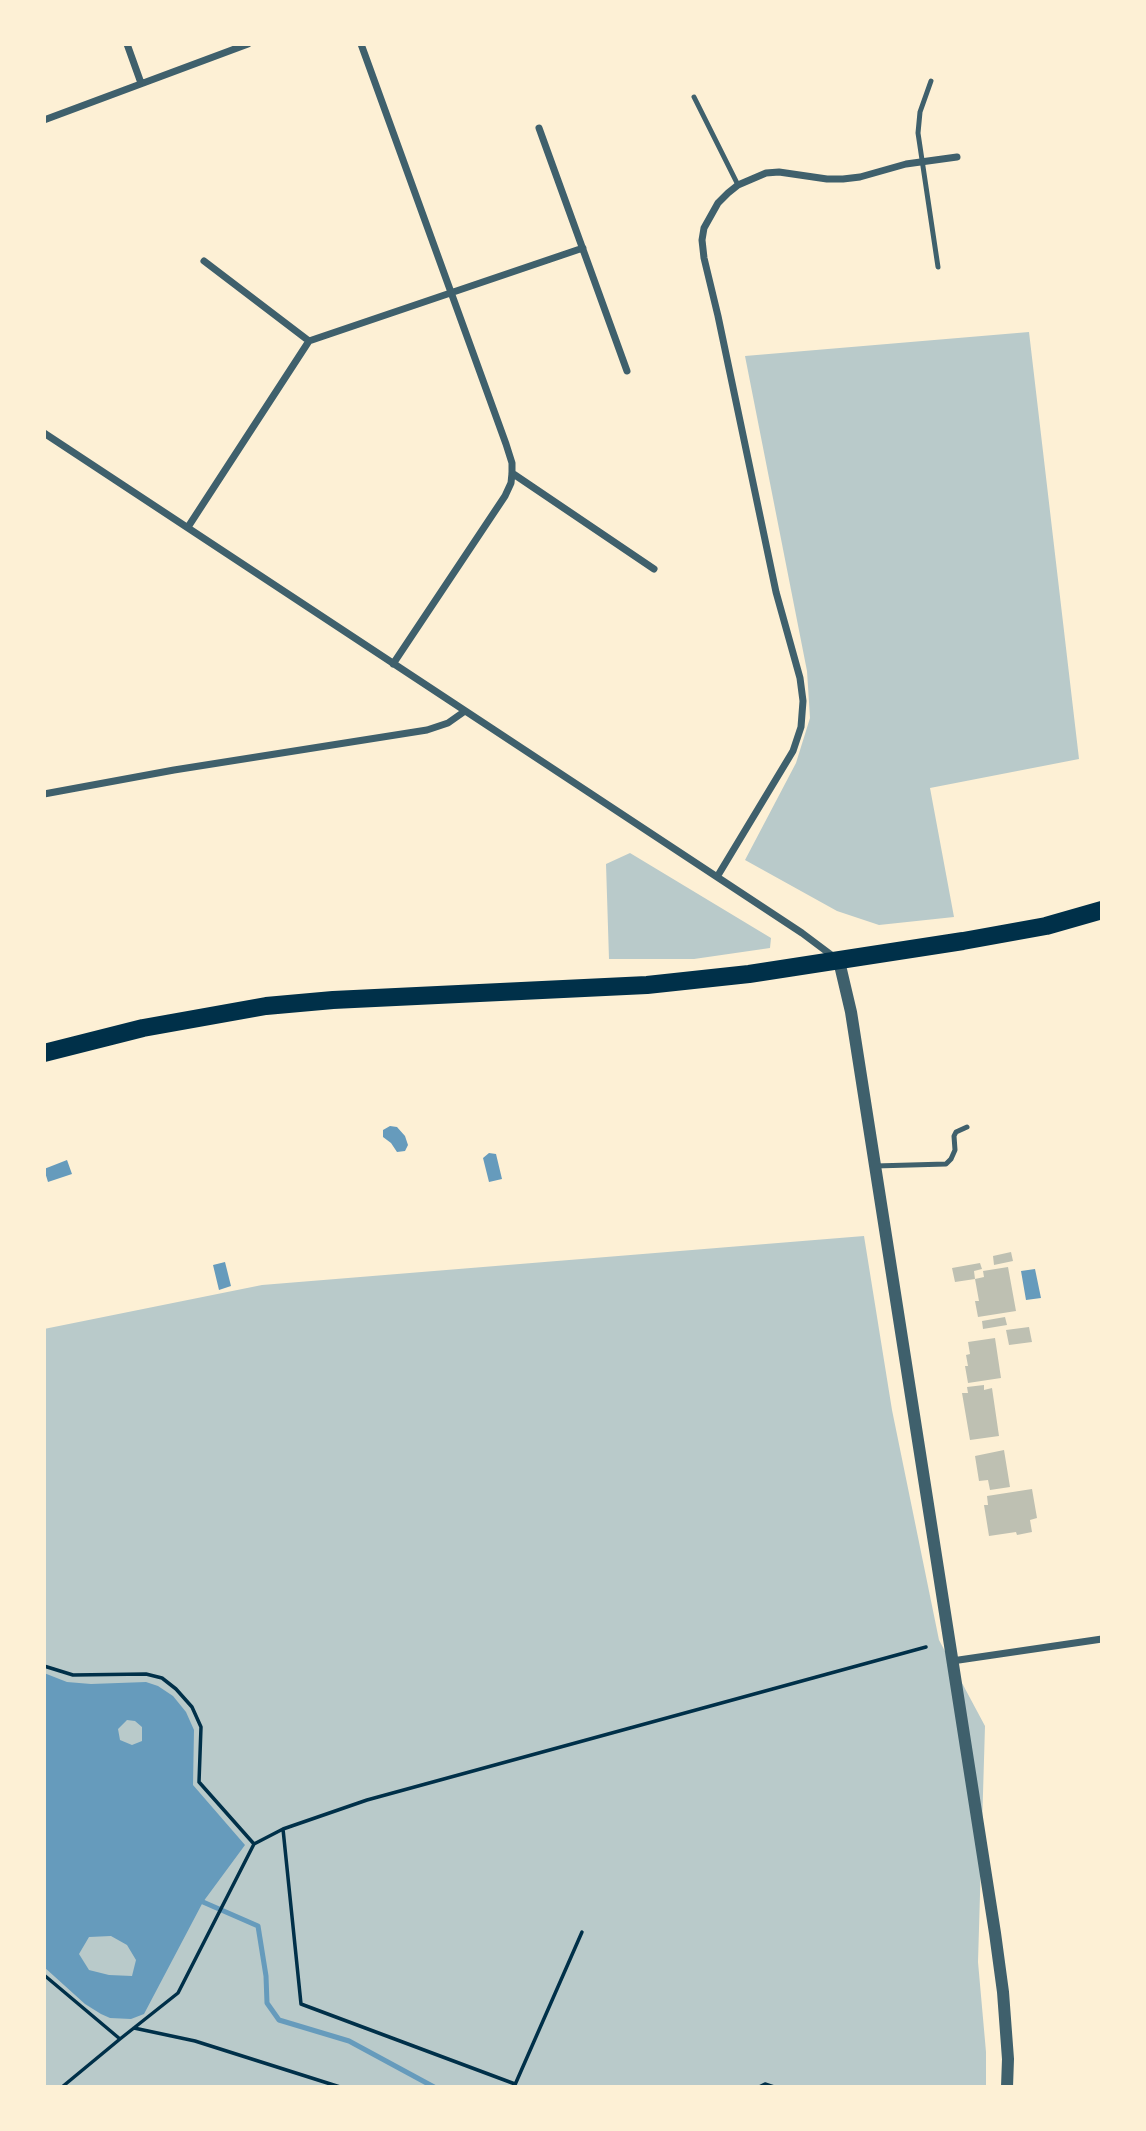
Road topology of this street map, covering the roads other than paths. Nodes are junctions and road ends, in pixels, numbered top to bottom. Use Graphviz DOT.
graph roads {
  1 [pos="127,44"];
  2 [pos="248,44"];
  3 [pos="361,44"];
  4 [pos="930,81"];
  5 [pos="141,83"];
  6 [pos="694,97"];
  7 [pos="44,120"];
  8 [pos="540,128"];
  9 [pos="957,157"];
  10 [pos="923,162"];
  11 [pos="738,185"];
  12 [pos="583,248"];
  13 [pos="204,261"];
  14 [pos="938,267"];
  15 [pos="452,293"];
  16 [pos="309,341"];
  17 [pos="627,371"];
  18 [pos="44,433"];
  19 [pos="512,473"];
  20 [pos="188,527"];
  21 [pos="654,569"];
  22 [pos="393,664"];
  23 [pos="465,711"];
  24 [pos="44,794"];
  25 [pos="717,877"];
  26 [pos="1102,910"];
  27 [pos="839,961"];
  28 [pos="44,1053"];
  29 [pos="967,1128"];
  30 [pos="875,1166"];
  31 [pos="1102,1639"];
  32 [pos="952,1661"];
  33 [pos="1007,2087"];
  1 -- 5 [label="street"];
  2 -- 5 [label="street"];
  3 -- 15 [label="street"];
  4 -- 10 [label="lane"];
  5 -- 7 [label="street"];
  6 -- 11 [label="lane"];
  8 -- 12 [label="street"];
  9 -- 10 [label="street"];
  10 -- 11 [label="street"];
  10 -- 14 [label="lane"];
  11 -- 25 [label="street"];
  12 -- 15 [label="street"];
  12 -- 17 [label="street"];
  13 -- 16 [label="street"];
  15 -- 16 [label="street"];
  15 -- 19 [label="street"];
  16 -- 20 [label="street"];
  18 -- 20 [label="street"];
  19 -- 21 [label="street"];
  19 -- 22 [label="street"];
  20 -- 22 [label="street"];
  22 -- 23 [label="street"];
  23 -- 24 [label="street"];
  23 -- 25 [label="street"];
  25 -- 27 [label="street"];
  26 -- 27 [label="main road"];
  27 -- 28 [label="main road"];
  27 -- 30 [label="street"];
  29 -- 30 [label="lane"];
  30 -- 32 [label="street"];
  31 -- 32 [label="street"];
  32 -- 33 [label="street"];
}
